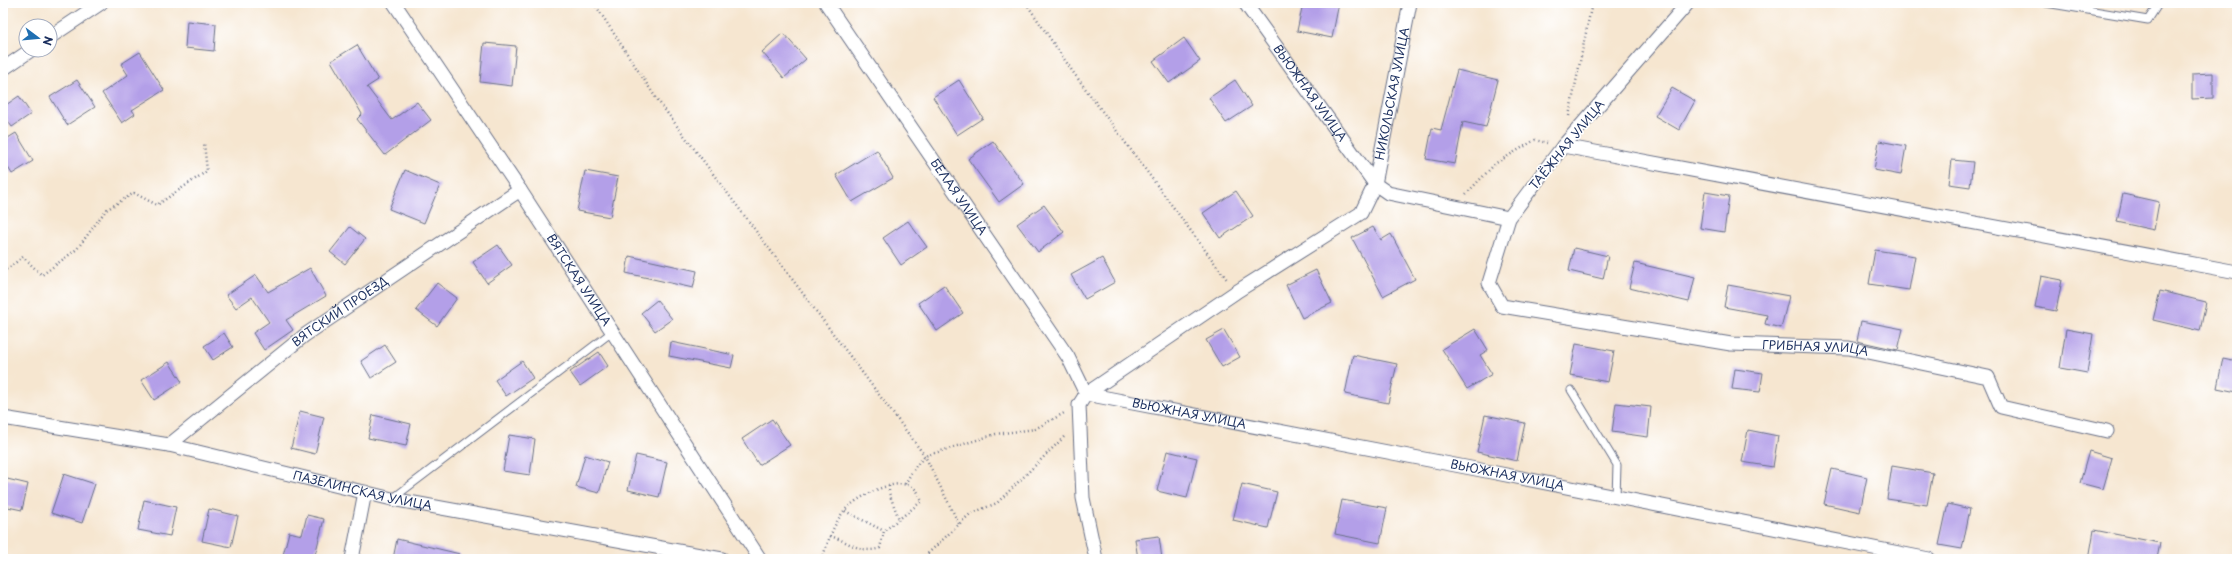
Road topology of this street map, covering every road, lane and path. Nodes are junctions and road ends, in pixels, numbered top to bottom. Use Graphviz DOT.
graph roads {
  1 [pos="101,3"];
  2 [pos="394,3"];
  3 [pos="594,3"];
  4 [pos="826,3"];
  5 [pos="1026,3"];
  6 [pos="1245,3"];
  7 [pos="1410,3"];
  8 [pos="1592,3"];
  9 [pos="1688,3"];
  10 [pos="2046,3"];
  11 [pos="2158,3"];
  12 [pos="58,32"];
  13 [pos="19,58"];
  14 [pos="3,69"];
  15 [pos="1568,123"];
  16 [pos="204,143"];
  17 [pos="1563,146"];
  18 [pos="1375,184"];
  19 [pos="520,190"];
  20 [pos="1454,207"];
  21 [pos="1509,218"];
  22 [pos="3,272"];
  23 [pos="2237,272"];
  24 [pos="1236,292"];
  25 [pos="1502,306"];
  26 [pos="612,332"];
  27 [pos="1571,390"];
  28 [pos="1082,400"];
  29 [pos="3,418"];
  30 [pos="1079,422"];
  31 [pos="2107,431"];
  32 [pos="169,445"];
  33 [pos="925,456"];
  34 [pos="905,484"];
  35 [pos="889,486"];
  36 [pos="365,492"];
  37 [pos="1616,497"];
  38 [pos="392,499"];
  39 [pos="844,511"];
  40 [pos="899,520"];
  41 [pos="959,524"];
  42 [pos="884,531"];
  43 [pos="830,536"];
  44 [pos="352,559"];
  45 [pos="722,559"];
  46 [pos="760,559"];
  47 [pos="822,559"];
  48 [pos="922,559"];
  49 [pos="1096,559"];
  50 [pos="1929,559"];
  1 -- 12 [label="street"];
  2 -- 19 [label="street, ВЯТСКАЯ УЛИЦА"];
  3 -- 33 [label="path"];
  4 -- 28 [label="street, БЕЛАЯ УЛИЦА"];
  5 -- 24 [label="path"];
  6 -- 18 [label="street, ВЬЮЖНАЯ УЛИЦА"];
  7 -- 18 [label="street, НИКОЛЬСКАЯ УЛИЦА"];
  8 -- 15 [label="path"];
  9 -- 17 [label="street, ТАЁЖНАЯ УЛИЦА"];
  10 -- 11 [label="lane"];
  13 -- 14 [label="street"];
  16 -- 22 [label="path"];
  17 -- 20 [label="path"];
  17 -- 21 [label="street, ТАЁЖНАЯ УЛИЦА"];
  17 -- 23 [label="street"];
  18 -- 20 [label="street"];
  18 -- 24 [label="street, НИКОЛЬСКАЯ УЛИЦА"];
  19 -- 26 [label="street, ВЯТСКАЯ УЛИЦА"];
  19 -- 32 [label="street, ВЯТСКИЙ ПРОЕЗД"];
  20 -- 21 [label="street"];
  21 -- 25 [label="street, ТАЁЖНАЯ УЛИЦА"];
  24 -- 28 [label="street, НИКОЛЬСКАЯ УЛИЦА"];
  25 -- 31 [label="street, ГРИБНАЯ УЛИЦА"];
  26 -- 38 [label="lane"];
  26 -- 46 [label="street, ВЯТСКАЯ УЛИЦА"];
  27 -- 37 [label="lane"];
  28 -- 30 [label="street"];
  28 -- 33 [label="path"];
  28 -- 37 [label="street, ВЬЮЖНАЯ УЛИЦА"];
  29 -- 32 [label="street, ПАЗЕЛИНСКАЯ УЛИЦА"];
  30 -- 41 [label="path"];
  30 -- 49 [label="street"];
  32 -- 36 [label="street, ПАЗЕЛИНСКАЯ УЛИЦА"];
  33 -- 34 [label="path"];
  33 -- 41 [label="path"];
  34 -- 35 [label="path"];
  34 -- 40 [label="path"];
  35 -- 39 [label="path"];
  35 -- 40 [label="path"];
  36 -- 38 [label="street, ПАЗЕЛИНСКАЯ УЛИЦА"];
  36 -- 44 [label="street"];
  37 -- 50 [label="street, ВЬЮЖНАЯ УЛИЦА"];
  38 -- 45 [label="street, ПАЗЕЛИНСКАЯ УЛИЦА"];
  39 -- 42 [label="path"];
  39 -- 43 [label="path"];
  40 -- 42 [label="path"];
  41 -- 48 [label="path"];
  42 -- 43 [label="path"];
  43 -- 47 [label="path"];
}
